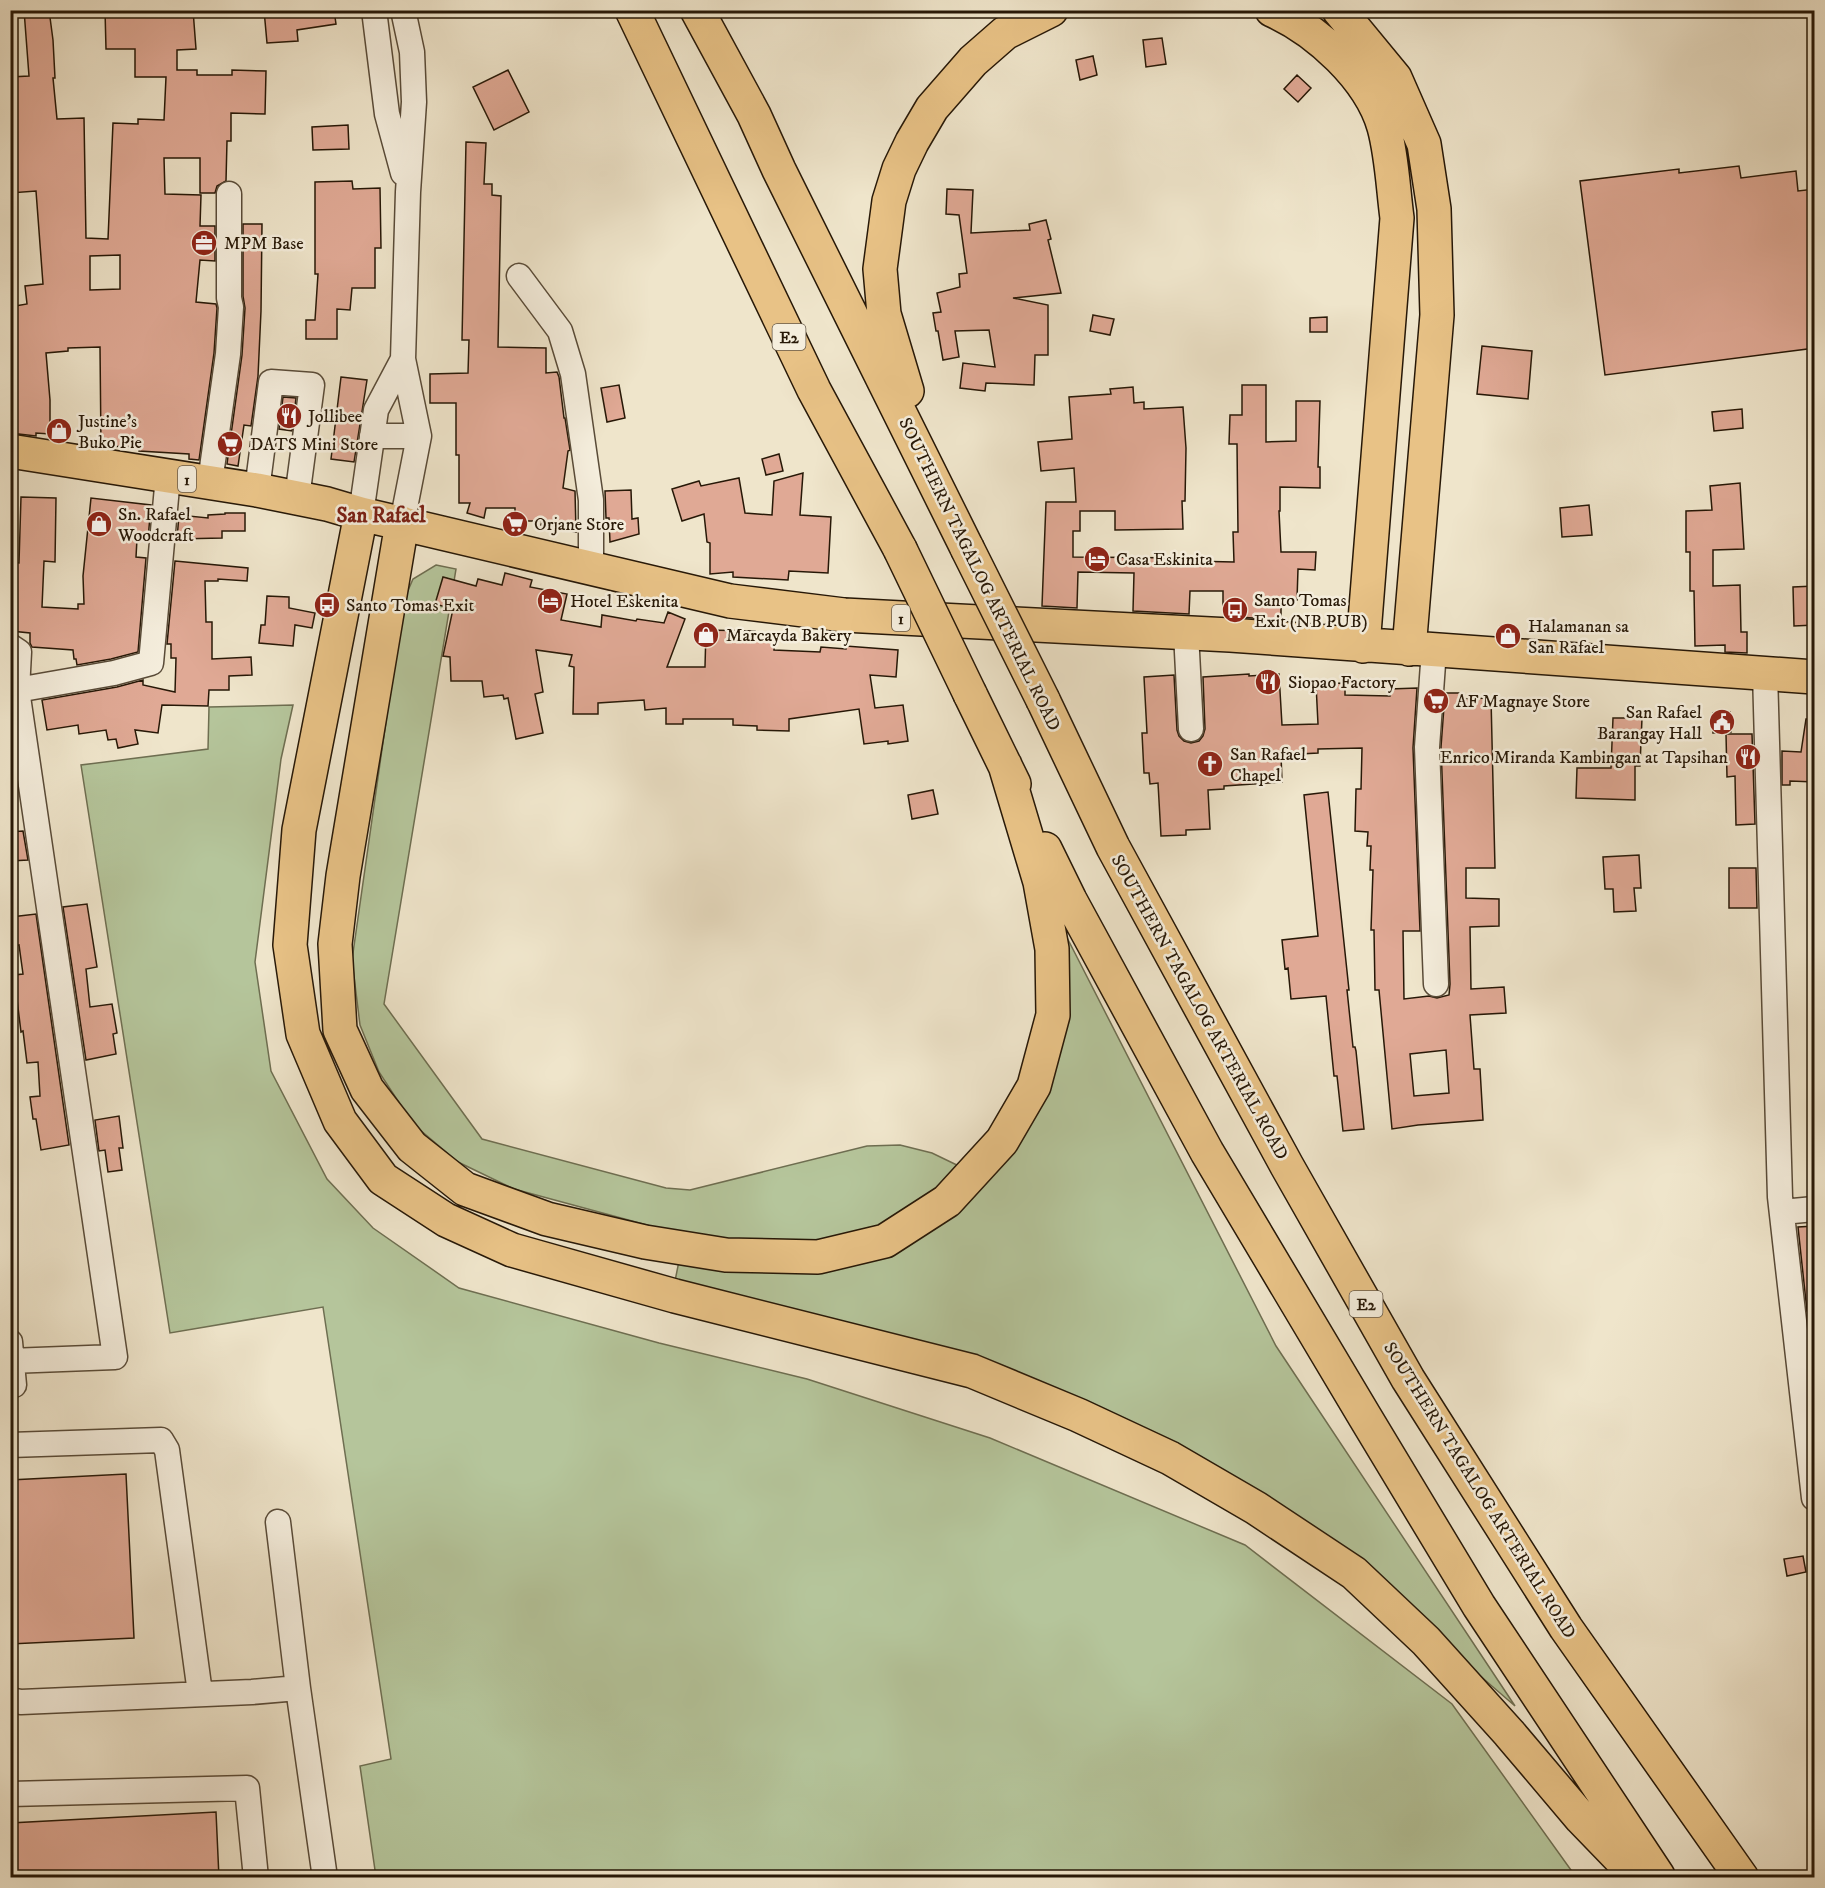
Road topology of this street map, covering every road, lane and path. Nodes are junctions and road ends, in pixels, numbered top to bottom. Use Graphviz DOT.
graph roads {
  1 [pos="374,10"];
  2 [pos="403,10"];
  3 [pos="632,10"];
  4 [pos="697,10"];
  5 [pos="1051,10"];
  6 [pos="1272,10"];
  7 [pos="1339,10"];
  8 [pos="408,192"];
  9 [pos="229,194"];
  10 [pos="519,276"];
  11 [pos="403,359"];
  12 [pos="372,436"];
  13 [pos="419,436"];
  14 [pos="10,451"];
  15 [pos="168,476"];
  16 [pos="932,479"];
  17 [pos="210,482"];
  18 [pos="257,490"];
  19 [pos="297,498"];
  20 [pos="361,514"];
  21 [pos="402,523"];
  22 [pos="591,567"];
  23 [pos="1186,633"];
  24 [pos="10,646"];
  25 [pos="1363,646"];
  26 [pos="1421,650"];
  27 [pos="1765,674"];
  28 [pos="1815,677"];
  29 [pos="14,693"];
  30 [pos="1191,729"];
  31 [pos="1005,765"];
  32 [pos="1436,984"];
  33 [pos="11,1354"];
  34 [pos="14,1385"];
  35 [pos="10,1445"];
  36 [pos="1815,1498"];
  37 [pos="278,1522"];
  38 [pos="298,1688"];
  39 [pos="200,1693"];
  40 [pos="10,1700"];
  41 [pos="10,1794"];
  42 [pos="256,1878"];
  43 [pos="325,1878"];
  44 [pos="1639,1878"];
  45 [pos="1659,1878"];
  46 [pos="1742,1878"];
  1 -- 8 [label="street"];
  2 -- 8 [label="street"];
  3 -- 31 [label="highway, E2, bridge"];
  4 -- 16 [label="highway, SOUTHERN TAGALOG ARTERIAL ROAD / E2"];
  5 -- 16 [label="highway"];
  6 -- 25 [label="highway"];
  7 -- 26 [label="highway"];
  8 -- 11 [label="street"];
  9 -- 17 [label="street"];
  10 -- 22 [label="street"];
  11 -- 12 [label="street"];
  11 -- 13 [label="street"];
  12 -- 13 [label="street"];
  12 -- 20 [label="street"];
  13 -- 21 [label="street"];
  14 -- 15 [label="highway, 1"];
  15 -- 17 [label="highway, 1"];
  15 -- 29 [label="street"];
  16 -- 46 [label="highway, SOUTHERN TAGALOG ARTERIAL ROAD / E2, bridge"];
  17 -- 18 [label="highway, 1"];
  18 -- 19 [label="highway, 1"];
  18 -- 19 [label="street"];
  19 -- 20 [label="highway, 1"];
  20 -- 21 [label="highway, 1"];
  20 -- 44 [label="highway"];
  21 -- 22 [label="highway, 1"];
  21 -- 31 [label="highway"];
  22 -- 23 [label="highway, 1"];
  23 -- 25 [label="highway, 1"];
  23 -- 30 [label="street"];
  24 -- 29 [label="street"];
  25 -- 26 [label="highway, 1"];
  26 -- 27 [label="highway, 1"];
  26 -- 32 [label="street"];
  27 -- 28 [label="highway, 1"];
  27 -- 36 [label="street"];
  29 -- 33 [label="street"];
  31 -- 45 [label="highway, E2"];
  33 -- 34 [label="street"];
  35 -- 39 [label="street"];
  37 -- 38 [label="street"];
  38 -- 39 [label="street"];
  38 -- 43 [label="street"];
  39 -- 40 [label="street"];
  41 -- 42 [label="street"];
}
